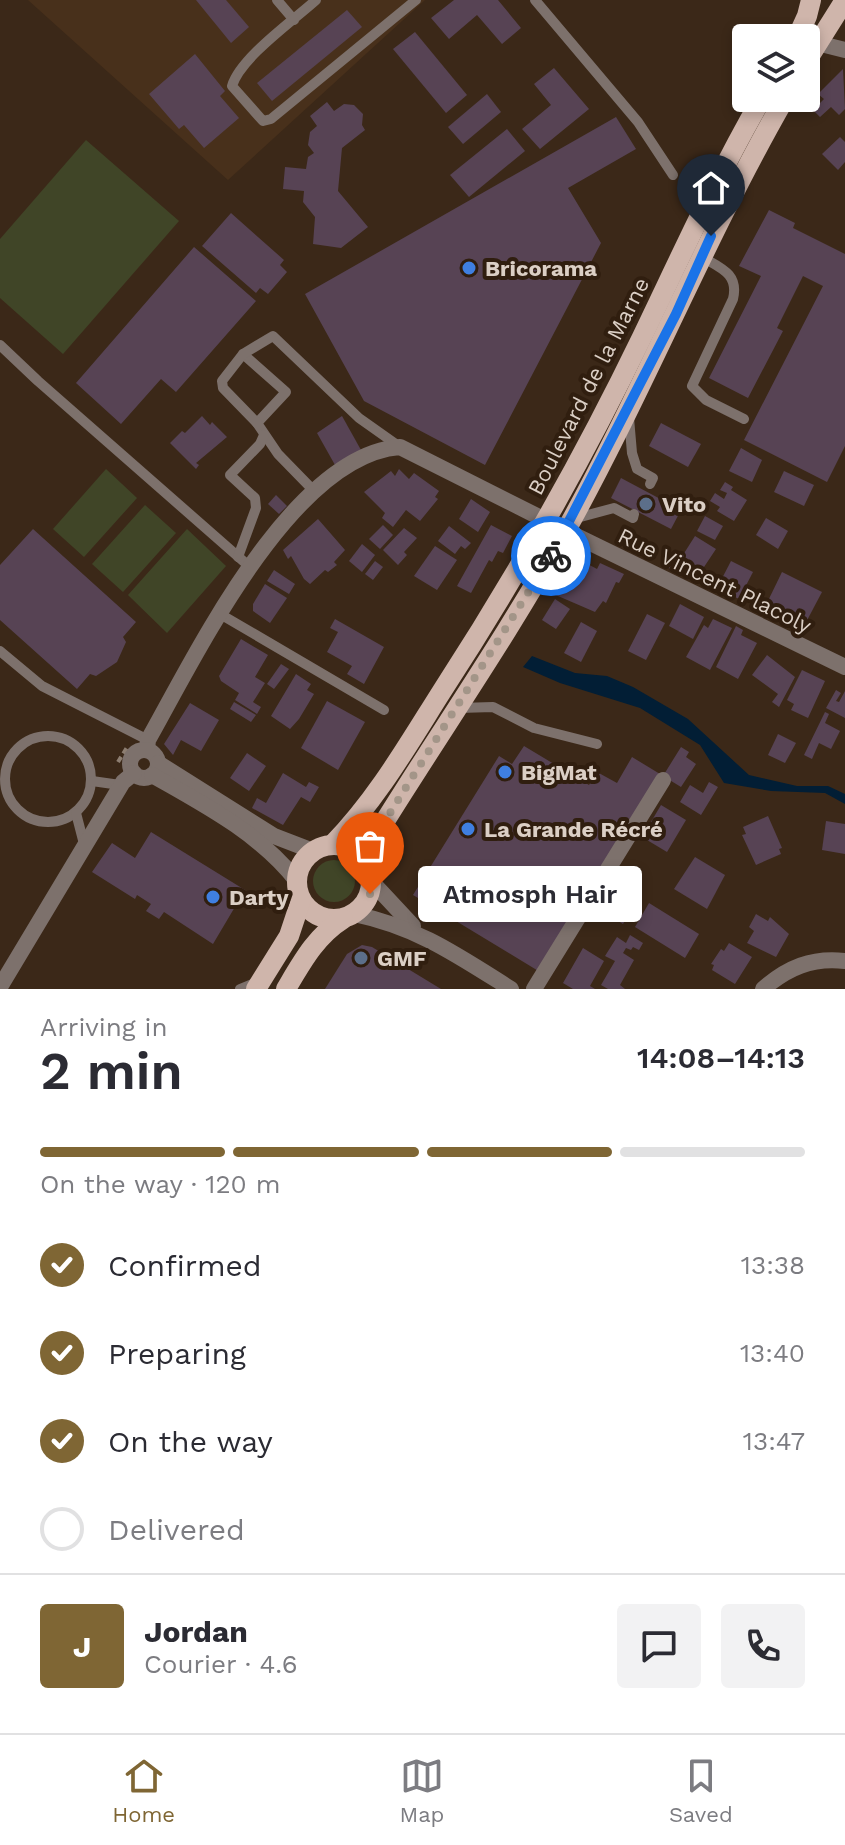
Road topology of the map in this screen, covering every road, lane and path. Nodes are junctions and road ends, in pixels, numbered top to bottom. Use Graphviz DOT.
graph roads {
  1 [pos="277,0"];
  2 [pos="316,0"];
  3 [pos="416,0"];
  4 [pos="535,0"];
  5 [pos="811,0"];
  6 [pos="845,0"];
  7 [pos="294,20"];
  8 [pos="803,24"];
  9 [pos="820,38"];
  10 [pos="820,44"];
  11 [pos="845,50"];
  12 [pos="754,112"];
  13 [pos="777,112"];
  14 [pos="673,175"];
  15 [pos="702,257"];
  16 [pos="0,345"];
  17 [pos="243,354"];
  18 [pos="628,409"];
  19 [pos="744,419"];
  20 [pos="257,423"];
  21 [pos="264,435"];
  22 [pos="400,447"];
  23 [pos="650,484"];
  24 [pos="315,492"];
  25 [pos="634,514"];
  26 [pos="547,521"];
  27 [pos="569,526"];
  28 [pos="244,562"];
  29 [pos="220,614"];
  30 [pos="0,651"];
  31 [pos="845,667"];
  32 [pos="457,708"];
  33 [pos="384,710"];
  34 [pos="597,744"];
  35 [pos="151,757"];
  36 [pos="134,773"];
  37 [pos="663,780"];
  38 [pos="92,781"];
  39 [pos="120,785"];
  40 [pos="76,813"];
  41 [pos="84,844"];
  42 [pos="333,844"];
  43 [pos="313,851"];
  44 [pos="370,875"];
  45 [pos="299,890"];
  46 [pos="348,916"];
  47 [pos="419,933"];
  48 [pos="845,961"];
  49 [pos="259,984"];
  50 [pos="0,987"];
  51 [pos="240,989"];
  52 [pos="286,989"];
  53 [pos="511,989"];
  54 [pos="534,989"];
  55 [pos="763,989"];
  1 -- 7 [label="lane"];
  2 -- 7 [label="lane"];
  3 -- 7 [label="lane"];
  4 -- 14 [label="lane"];
  5 -- 8 [label="main road"];
  6 -- 9 [label="main road"];
  10 -- 11 [label="street"];
  12 -- 26 [label="main road, Boulevard de la Marne"];
  13 -- 15 [label="main road, Boulevard de la Marne"];
  15 -- 18 [label="main road, Boulevard de la Marne"];
  15 -- 19 [label="lane"];
  16 -- 28 [label="lane"];
  17 -- 20 [label="lane"];
  17 -- 20 [label="lane"];
  17 -- 22 [label="lane"];
  18 -- 23 [label="lane"];
  18 -- 27 [label="main road, Boulevard de la Marne"];
  20 -- 21 [label="lane"];
  21 -- 24 [label="lane"];
  21 -- 28 [label="lane"];
  22 -- 24 [label="street"];
  22 -- 26 [label="street"];
  24 -- 28 [label="street"];
  25 -- 27 [label="lane"];
  26 -- 42 [label="main road, Boulevard de la Marne"];
  27 -- 31 [label="street, Rue Vincent Placoly"];
  27 -- 32 [label="main road, Boulevard de la Marne"];
  28 -- 29 [label="street"];
  29 -- 33 [label="lane"];
  29 -- 35 [label="street"];
  30 -- 35 [label="lane"];
  32 -- 34 [label="lane"];
  32 -- 44 [label="main road, Boulevard de la Marne"];
  35 -- 36 [label="street"];
  35 -- 36 [label="street"];
  35 -- 43 [label="street"];
  35 -- 45 [label="street"];
  36 -- 39 [label="street"];
  37 -- 54 [label="street"];
  38 -- 39 [label="lane"];
  38 -- 40 [label="lane"];
  38 -- 40 [label="lane"];
  39 -- 41 [label="street"];
  40 -- 41 [label="lane"];
  41 -- 50 [label="street"];
  42 -- 43 [label="main road"];
  42 -- 44 [label="main road"];
  43 -- 45 [label="main road"];
  44 -- 46 [label="main road"];
  44 -- 47 [label="street"];
  45 -- 46 [label="main road"];
  45 -- 49 [label="main road"];
  46 -- 47 [label="street"];
  46 -- 52 [label="main road"];
  47 -- 53 [label="street"];
  48 -- 55 [label="street"];
  49 -- 51 [label="lane"];
}
